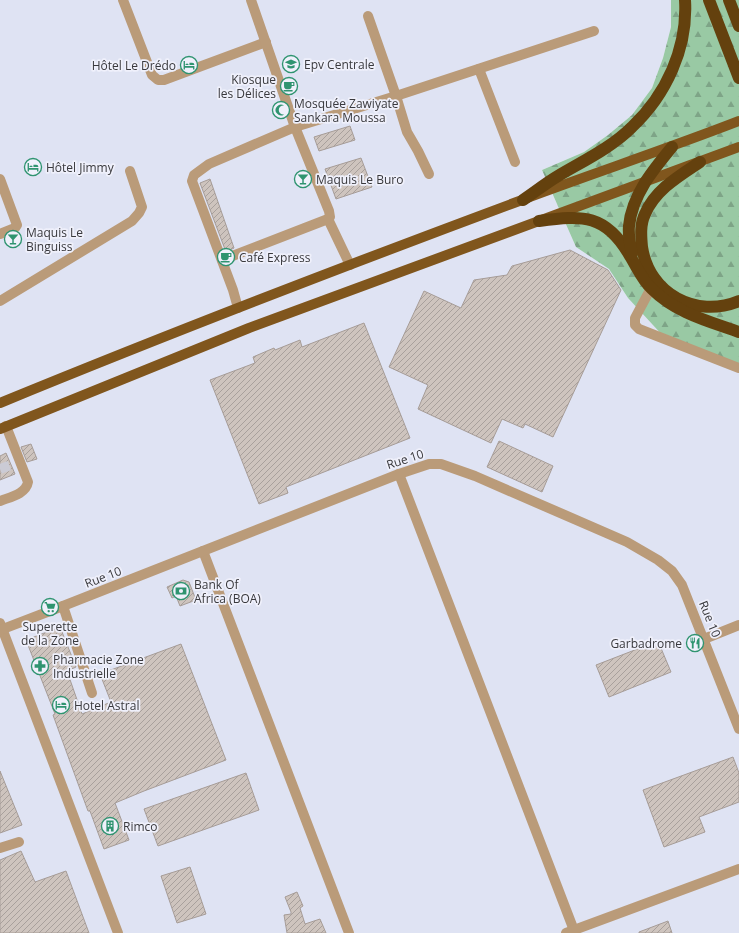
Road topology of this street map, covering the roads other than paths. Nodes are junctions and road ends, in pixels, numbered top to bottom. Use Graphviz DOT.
graph roads {
  1 [pos="123,0"];
  2 [pos="250,0"];
  3 [pos="685,0"];
  4 [pos="709,0"];
  5 [pos="729,0"];
  6 [pos="368,16"];
  7 [pos="739,26"];
  8 [pos="594,31"];
  9 [pos="266,42"];
  10 [pos="479,69"];
  11 [pos="739,78"];
  12 [pos="396,96"];
  13 [pos="739,122"];
  14 [pos="295,127"];
  15 [pos="672,147"];
  16 [pos="739,147"];
  17 [pos="515,162"];
  18 [pos="700,162"];
  19 [pos="130,171"];
  20 [pos="429,174"];
  21 [pos="0,179"];
  22 [pos="646,181"];
  23 [pos="523,200"];
  24 [pos="328,219"];
  25 [pos="539,221"];
  26 [pos="0,234"];
  27 [pos="222,260"];
  28 [pos="634,261"];
  29 [pos="350,265"];
  30 [pos="651,288"];
  31 [pos="0,301"];
  32 [pos="739,301"];
  33 [pos="238,308"];
  34 [pos="739,332"];
  35 [pos="739,368"];
  36 [pos="0,403"];
  37 [pos="3,428"];
  38 [pos="399,474"];
  39 [pos="0,501"];
  40 [pos="203,551"];
  41 [pos="63,606"];
  42 [pos="739,625"];
  43 [pos="1,627"];
  44 [pos="704,639"];
  45 [pos="92,693"];
  46 [pos="739,729"];
  47 [pos="19,842"];
  48 [pos="0,848"];
  49 [pos="739,869"];
  50 [pos="572,932"];
  51 [pos="118,933"];
  52 [pos="349,933"];
  1 -- 9 [label="street"];
  2 -- 9 [label="street"];
  3 -- 23 [label="highway"];
  4 -- 11 [label="highway"];
  5 -- 7 [label="highway"];
  6 -- 12 [label="street"];
  8 -- 10 [label="street"];
  9 -- 14 [label="street"];
  10 -- 12 [label="street"];
  10 -- 17 [label="street"];
  12 -- 14 [label="street"];
  12 -- 20 [label="street"];
  13 -- 15 [label="main road"];
  14 -- 24 [label="street"];
  14 -- 27 [label="street"];
  15 -- 22 [label="highway"];
  15 -- 23 [label="main road"];
  16 -- 18 [label="main road"];
  18 -- 22 [label="main road"];
  18 -- 32 [label="highway"];
  19 -- 31 [label="street"];
  21 -- 26 [label="street"];
  22 -- 25 [label="main road"];
  22 -- 28 [label="highway"];
  23 -- 29 [label="main road"];
  24 -- 27 [label="street"];
  24 -- 29 [label="street"];
  25 -- 28 [label="highway"];
  25 -- 37 [label="main road"];
  27 -- 33 [label="street"];
  28 -- 30 [label="highway"];
  29 -- 33 [label="main road"];
  30 -- 34 [label="highway"];
  30 -- 35 [label="street"];
  33 -- 36 [label="main road"];
  37 -- 39 [label="street"];
  38 -- 40 [label="street, Rue 10"];
  38 -- 44 [label="street, Rue 10"];
  38 -- 50 [label="street"];
  40 -- 41 [label="street, Rue 10"];
  40 -- 52 [label="street"];
  41 -- 43 [label="street, Rue 10"];
  41 -- 45 [label="street"];
  42 -- 44 [label="street"];
  43 -- 51 [label="street"];
  44 -- 46 [label="street, Rue 10"];
  47 -- 48 [label="street"];
  49 -- 50 [label="street"];
}
